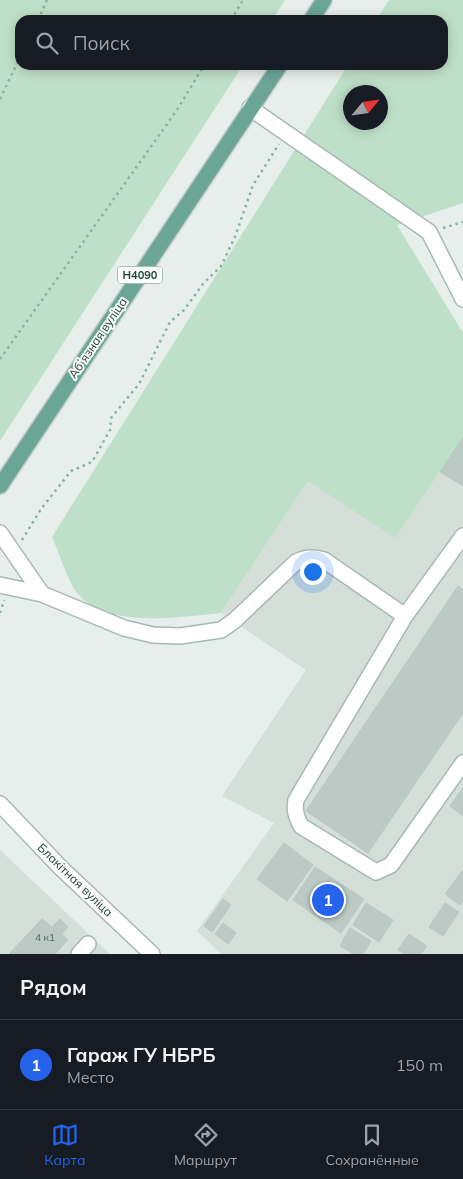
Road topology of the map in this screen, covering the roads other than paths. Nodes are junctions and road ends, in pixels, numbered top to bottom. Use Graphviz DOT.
graph roads {
  1 [pos="324,0"];
  2 [pos="314,15"];
  3 [pos="277,70"];
  4 [pos="250,108"];
  5 [pos="463,299"];
  6 [pos="0,486"];
  7 [pos="0,533"];
  8 [pos="463,536"];
  9 [pos="4,586"];
  10 [pos="42,594"];
  11 [pos="405,616"];
  12 [pos="463,763"];
  13 [pos="0,804"];
  14 [pos="152,954"];
  1 -- 2 [label="main road"];
  3 -- 4 [label="main road, Абʼязная вуліца / Н4090"];
  4 -- 5 [label="street"];
  4 -- 6 [label="main road, Абʼязная вуліца / Н4090"];
  7 -- 10 [label="street"];
  8 -- 11 [label="street"];
  9 -- 10 [label="street"];
  10 -- 11 [label="street"];
  11 -- 12 [label="street"];
  13 -- 14 [label="street, Блакітная вуліца"];
}
